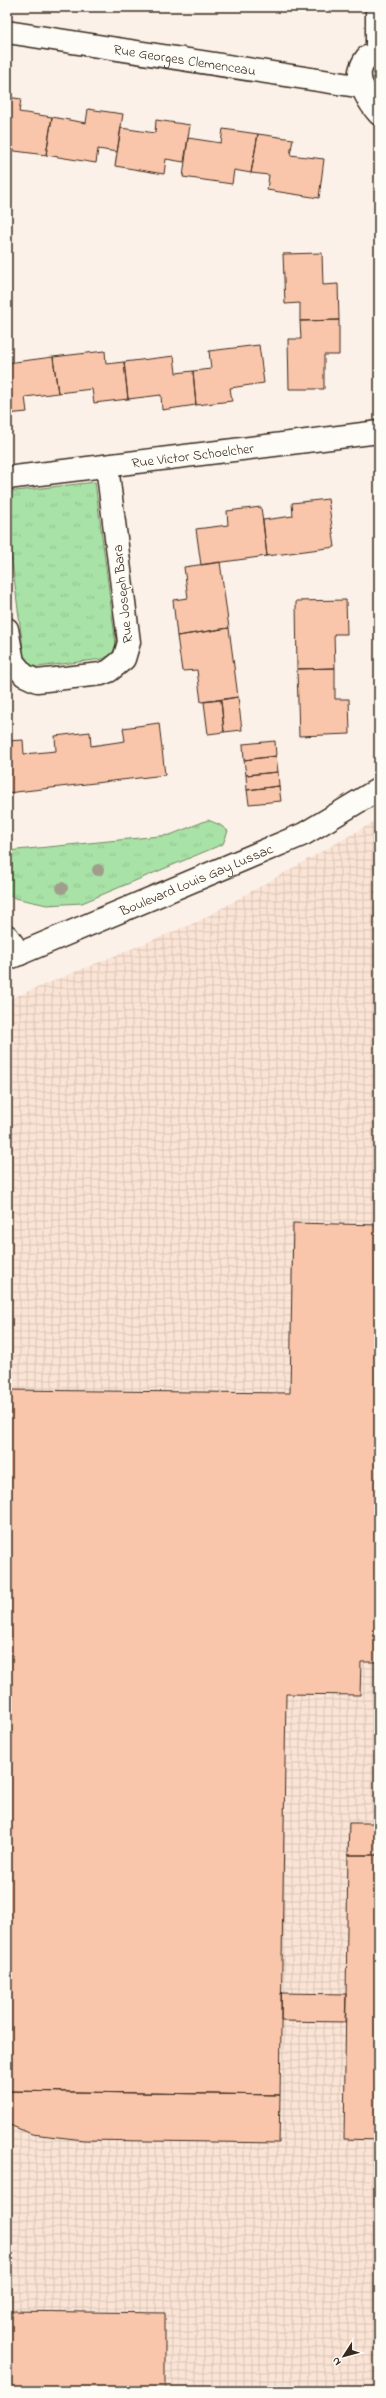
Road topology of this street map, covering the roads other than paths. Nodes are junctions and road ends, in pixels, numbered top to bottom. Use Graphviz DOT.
graph roads {
  1 [pos="377,7"];
  2 [pos="7,32"];
  3 [pos="378,53"];
  4 [pos="363,87"];
  5 [pos="379,114"];
  6 [pos="379,432"];
  7 [pos="107,466"];
  8 [pos="7,478"];
  9 [pos="7,629"];
  10 [pos="379,789"];
  11 [pos="7,936"];
  12 [pos="13,957"];
  1 -- 3 [label="street"];
  2 -- 4 [label="street, Rue Georges Clemenceau"];
  3 -- 4 [label="street"];
  4 -- 5 [label="street"];
  6 -- 7 [label="street, Rue Victor Schoelcher"];
  7 -- 8 [label="street, Rue Victor Schoelcher"];
  7 -- 9 [label="street, Rue Joseph Bara"];
  10 -- 12 [label="street, Boulevard Louis Gay Lussac"];
  11 -- 12 [label="street"];
}
